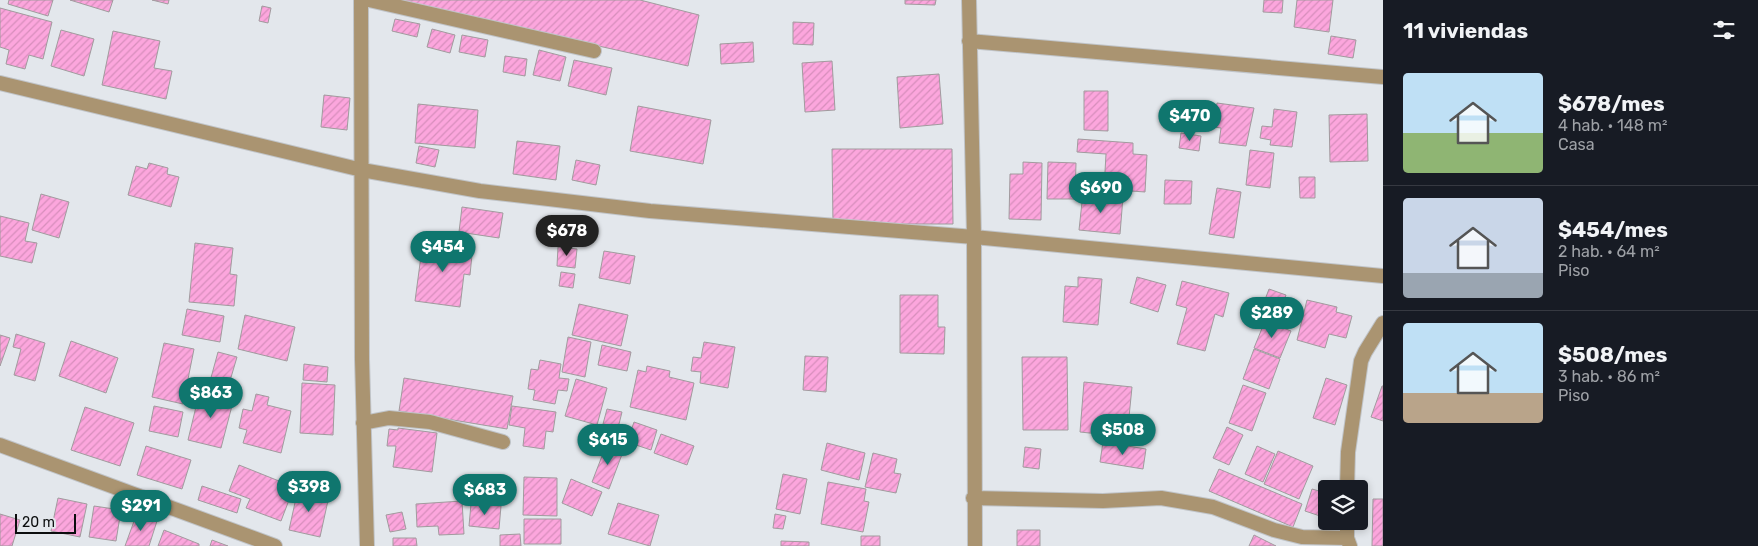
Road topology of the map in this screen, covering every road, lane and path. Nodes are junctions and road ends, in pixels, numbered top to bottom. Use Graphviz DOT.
graph roads {
  1 [pos="361,0"];
  2 [pos="369,0"];
  3 [pos="969,0"];
  4 [pos="969,41"];
  5 [pos="594,52"];
  6 [pos="1383,77"];
  7 [pos="0,83"];
  8 [pos="362,170"];
  9 [pos="974,237"];
  10 [pos="1383,276"];
  11 [pos="1383,323"];
  12 [pos="363,423"];
  13 [pos="503,442"];
  14 [pos="0,445"];
  15 [pos="1347,480"];
  16 [pos="973,498"];
  17 [pos="1348,542"];
  18 [pos="275,546"];
  19 [pos="366,546"];
  20 [pos="975,546"];
  1 -- 8 [label="street"];
  2 -- 5 [label="street"];
  3 -- 4 [label="street"];
  4 -- 6 [label="street"];
  4 -- 9 [label="street"];
  7 -- 8 [label="street"];
  8 -- 9 [label="street"];
  8 -- 12 [label="street"];
  9 -- 10 [label="street"];
  9 -- 16 [label="street"];
  11 -- 15 [label="street"];
  12 -- 13 [label="street"];
  12 -- 19 [label="street"];
  14 -- 18 [label="street"];
  16 -- 17 [label="street"];
  16 -- 20 [label="street"];
}
